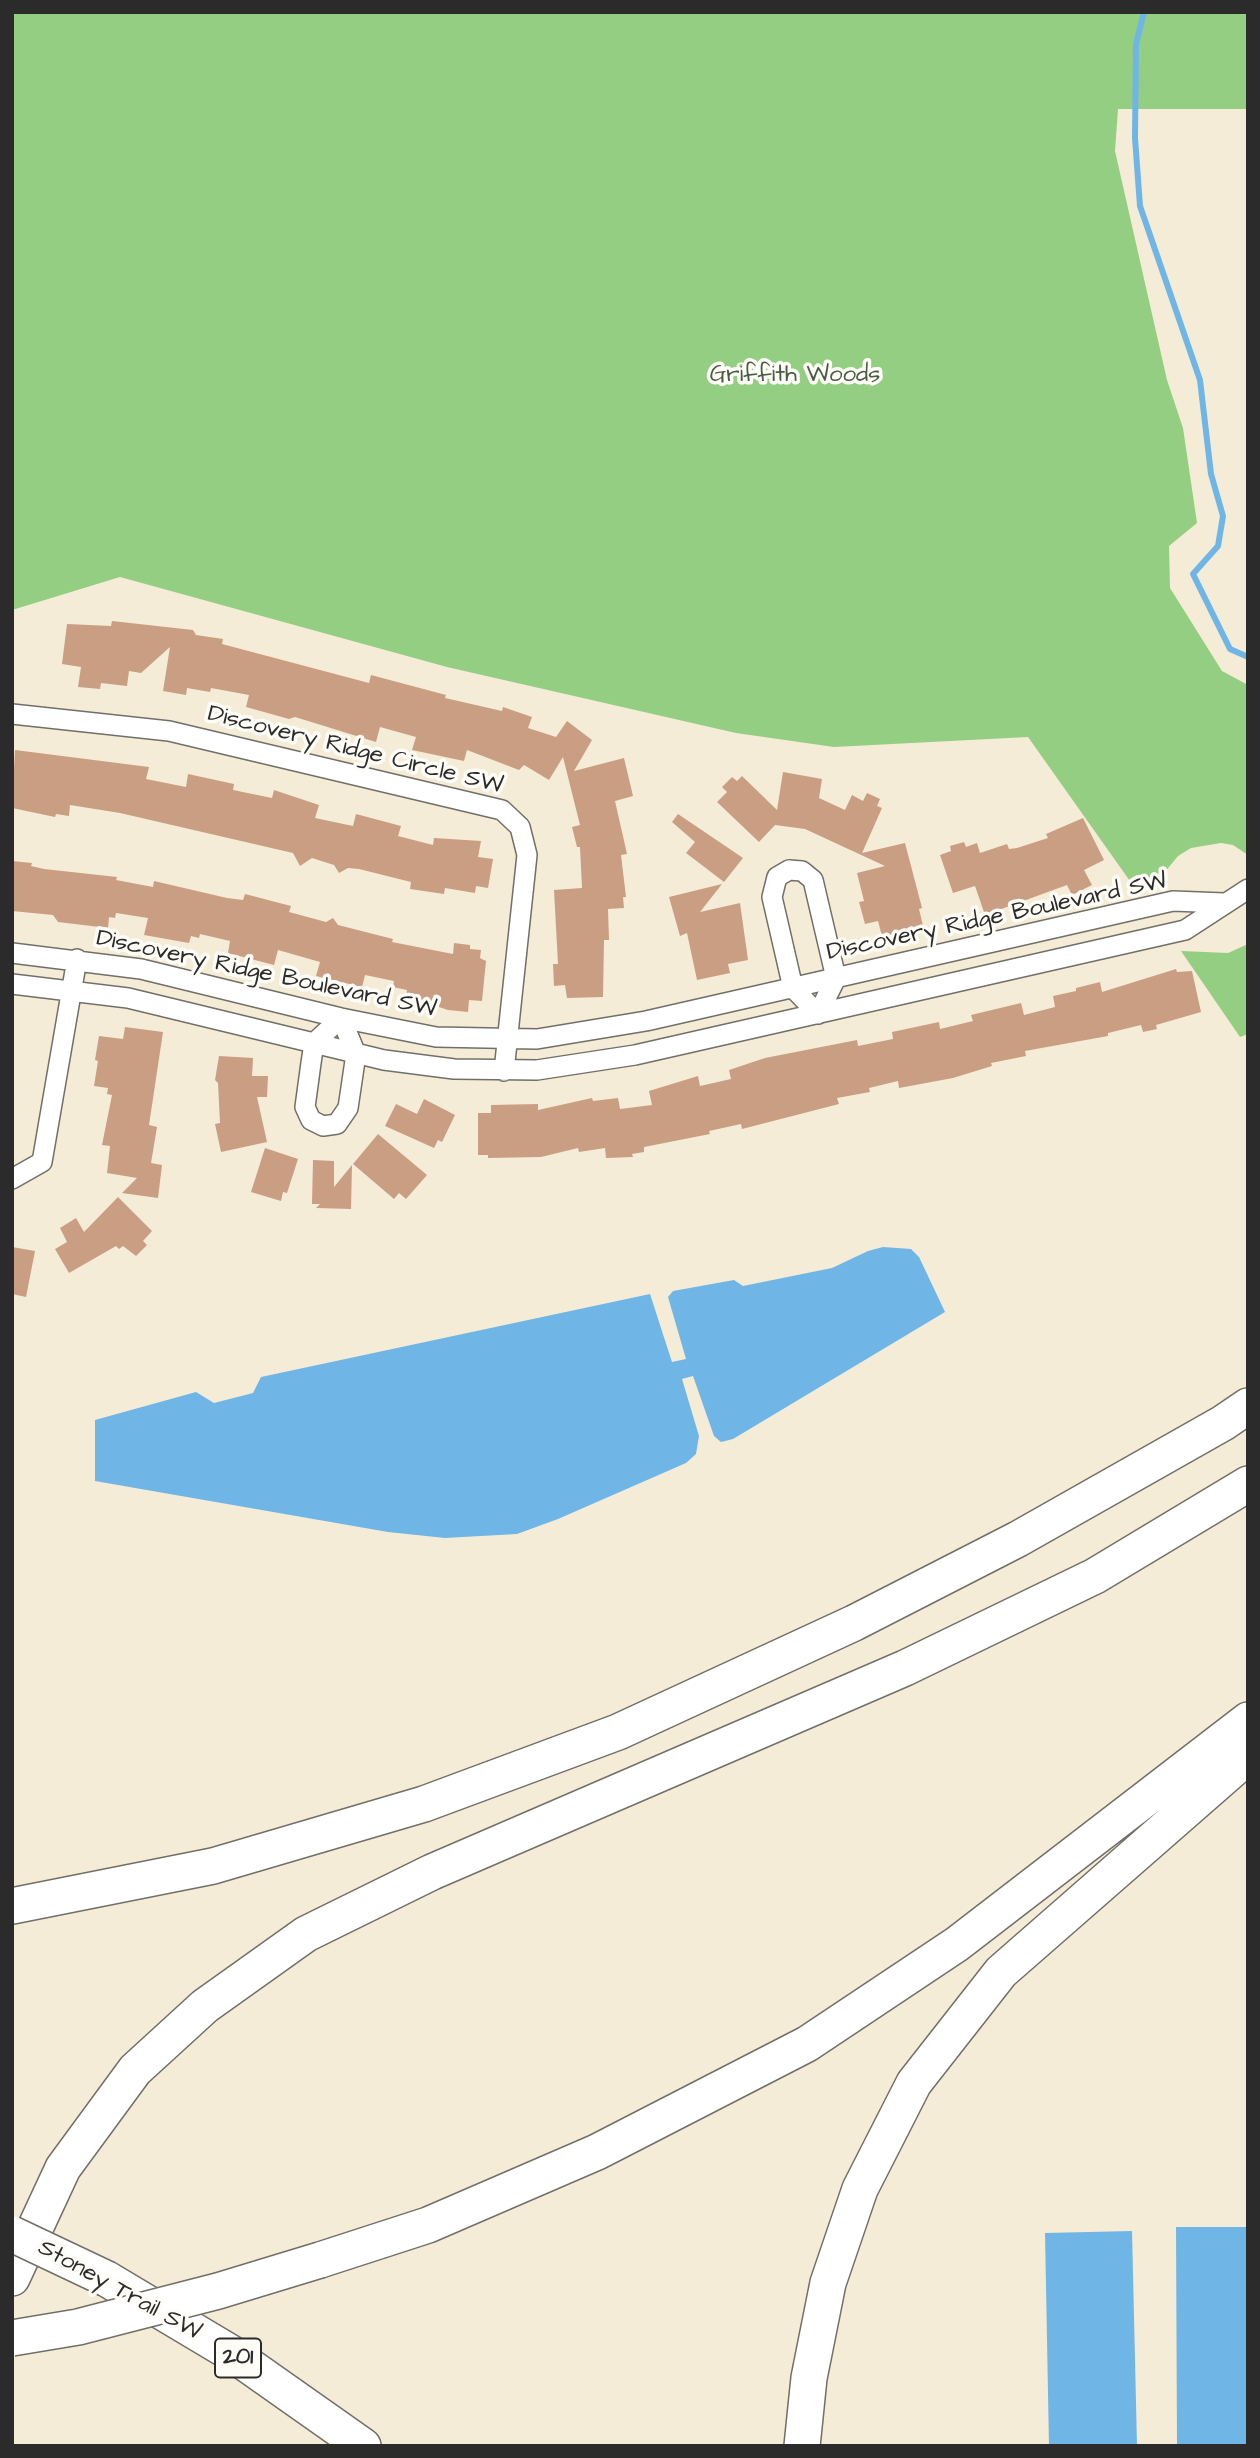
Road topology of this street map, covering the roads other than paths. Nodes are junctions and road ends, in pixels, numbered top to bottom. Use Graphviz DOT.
graph roads {
  1 [pos="12,714"];
  2 [pos="1248,889"];
  3 [pos="1224,903"];
  4 [pos="12,953"];
  5 [pos="77,959"];
  6 [pos="836,978"];
  7 [pos="12,984"];
  8 [pos="793,988"];
  9 [pos="72,990"];
  10 [pos="817,1014"];
  11 [pos="341,1018"];
  12 [pos="507,1040"];
  13 [pos="314,1043"];
  14 [pos="356,1054"];
  15 [pos="504,1071"];
  16 [pos="12,1179"];
  17 [pos="1248,1406"];
  18 [pos="1248,1484"];
  19 [pos="1248,1720"];
  20 [pos="1248,1756"];
  21 [pos="12,1906"];
  22 [pos="12,2234"];
  23 [pos="12,2278"];
  24 [pos="12,2338"];
  25 [pos="363,2446"];
  26 [pos="802,2446"];
  1 -- 12 [label="street, Discovery Ridge Circle SW"];
  2 -- 3 [label="street"];
  3 -- 6 [label="street, Discovery Ridge Boulevard SW"];
  3 -- 10 [label="street, Discovery Ridge Boulevard SW"];
  4 -- 5 [label="street, Discovery Ridge Boulevard SW"];
  5 -- 9 [label="street"];
  5 -- 11 [label="street, Discovery Ridge Boulevard SW"];
  6 -- 8 [label="street, Discovery Ridge Boulevard SW"];
  6 -- 8 [label="street"];
  6 -- 10 [label="street"];
  7 -- 9 [label="street, Discovery Ridge Boulevard SW"];
  8 -- 10 [label="street"];
  8 -- 12 [label="street, Discovery Ridge Boulevard SW"];
  9 -- 13 [label="street, Discovery Ridge Boulevard SW"];
  9 -- 16 [label="street"];
  10 -- 15 [label="street, Discovery Ridge Boulevard SW"];
  11 -- 12 [label="street, Discovery Ridge Boulevard SW"];
  11 -- 13 [label="street"];
  11 -- 14 [label="street"];
  12 -- 15 [label="street, Discovery Ridge Circle SW"];
  13 -- 14 [label="street, Discovery Ridge Boulevard SW"];
  13 -- 14 [label="street"];
  14 -- 15 [label="street, Discovery Ridge Boulevard SW"];
  17 -- 21 [label="highway"];
  18 -- 23 [label="highway"];
  19 -- 24 [label="highway, bridge"];
  20 -- 26 [label="highway"];
  22 -- 25 [label="highway, Stoney Trail SW / 201, bridge"];
}
